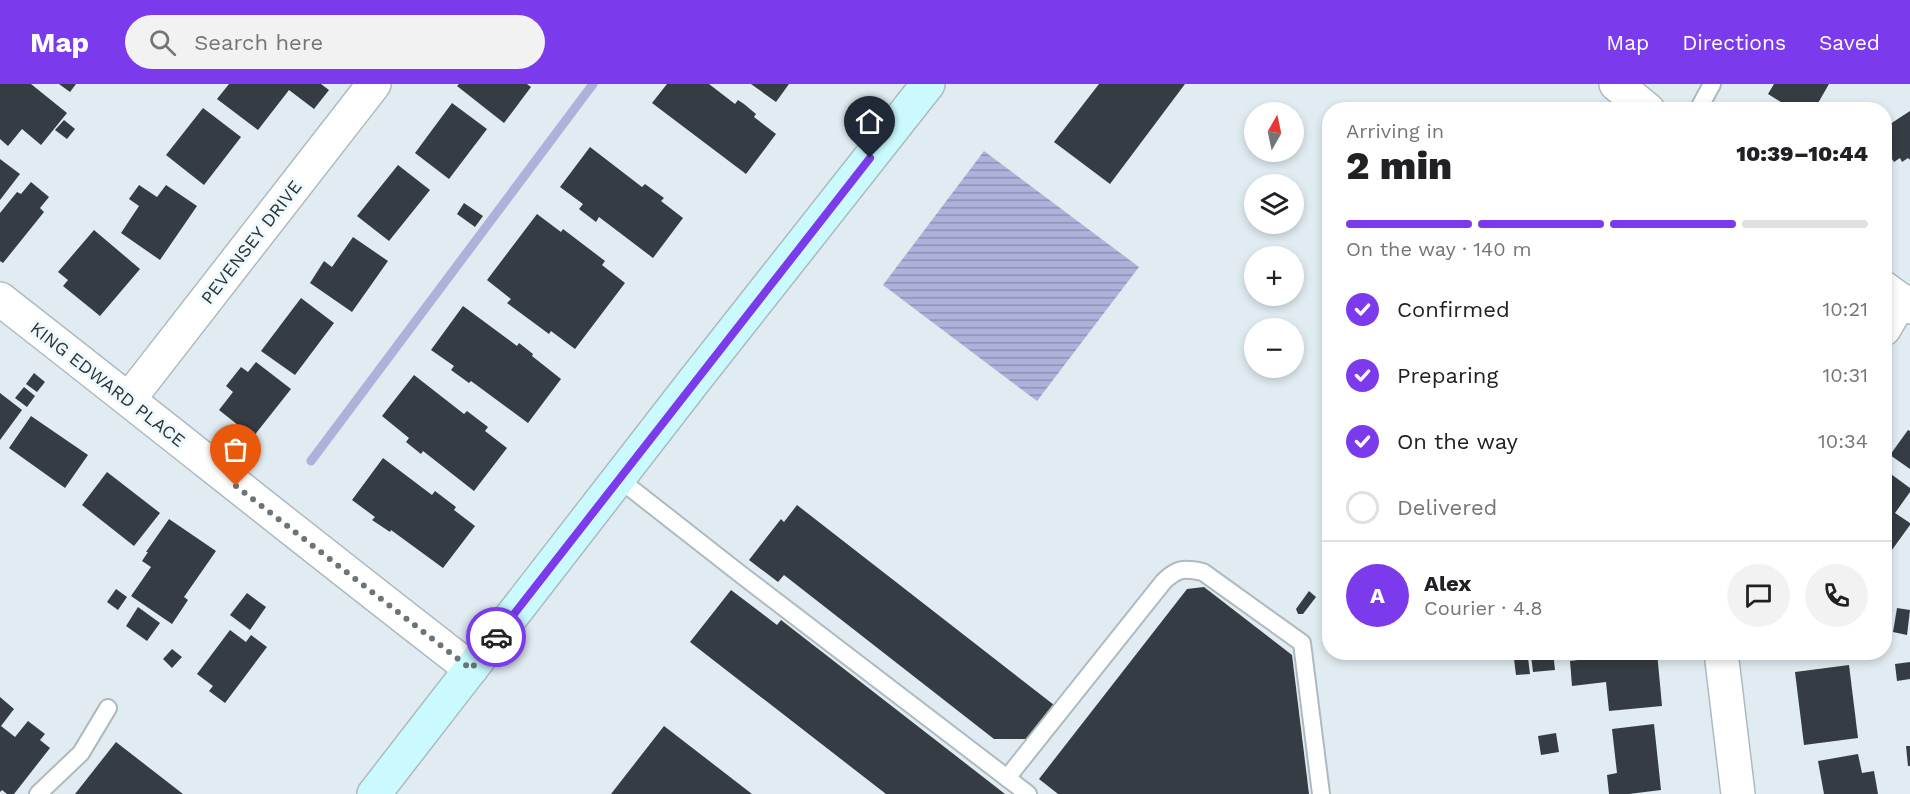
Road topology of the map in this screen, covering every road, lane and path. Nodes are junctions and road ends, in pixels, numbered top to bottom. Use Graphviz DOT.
graph roads {
  1 [pos="374,84"];
  2 [pos="928,84"];
  3 [pos="1616,84"];
  4 [pos="1712,84"];
  5 [pos="1638,102"];
  6 [pos="1702,102"];
  7 [pos="1901,295"];
  8 [pos="0,299"];
  9 [pos="1892,313"];
  10 [pos="129,399"];
  11 [pos="619,478"];
  12 [pos="1722,660"];
  13 [pos="471,669"];
  14 [pos="108,708"];
  15 [pos="1007,778"];
  16 [pos="38,794"];
  17 [pos="374,794"];
  18 [pos="1028,794"];
  19 [pos="1321,794"];
  20 [pos="1738,794"];
  1 -- 10 [label="street, PEVENSEY DRIVE"];
  2 -- 11 [label="main road"];
  3 -- 5 [label="street"];
  4 -- 6 [label="lane"];
  7 -- 9 [label="street"];
  8 -- 10 [label="street, KING EDWARD PLACE"];
  10 -- 13 [label="street, KING EDWARD PLACE"];
  11 -- 13 [label="main road"];
  11 -- 15 [label="lane"];
  12 -- 20 [label="street"];
  13 -- 17 [label="main road"];
  14 -- 16 [label="lane"];
  15 -- 18 [label="lane"];
  15 -- 19 [label="lane"];
}
